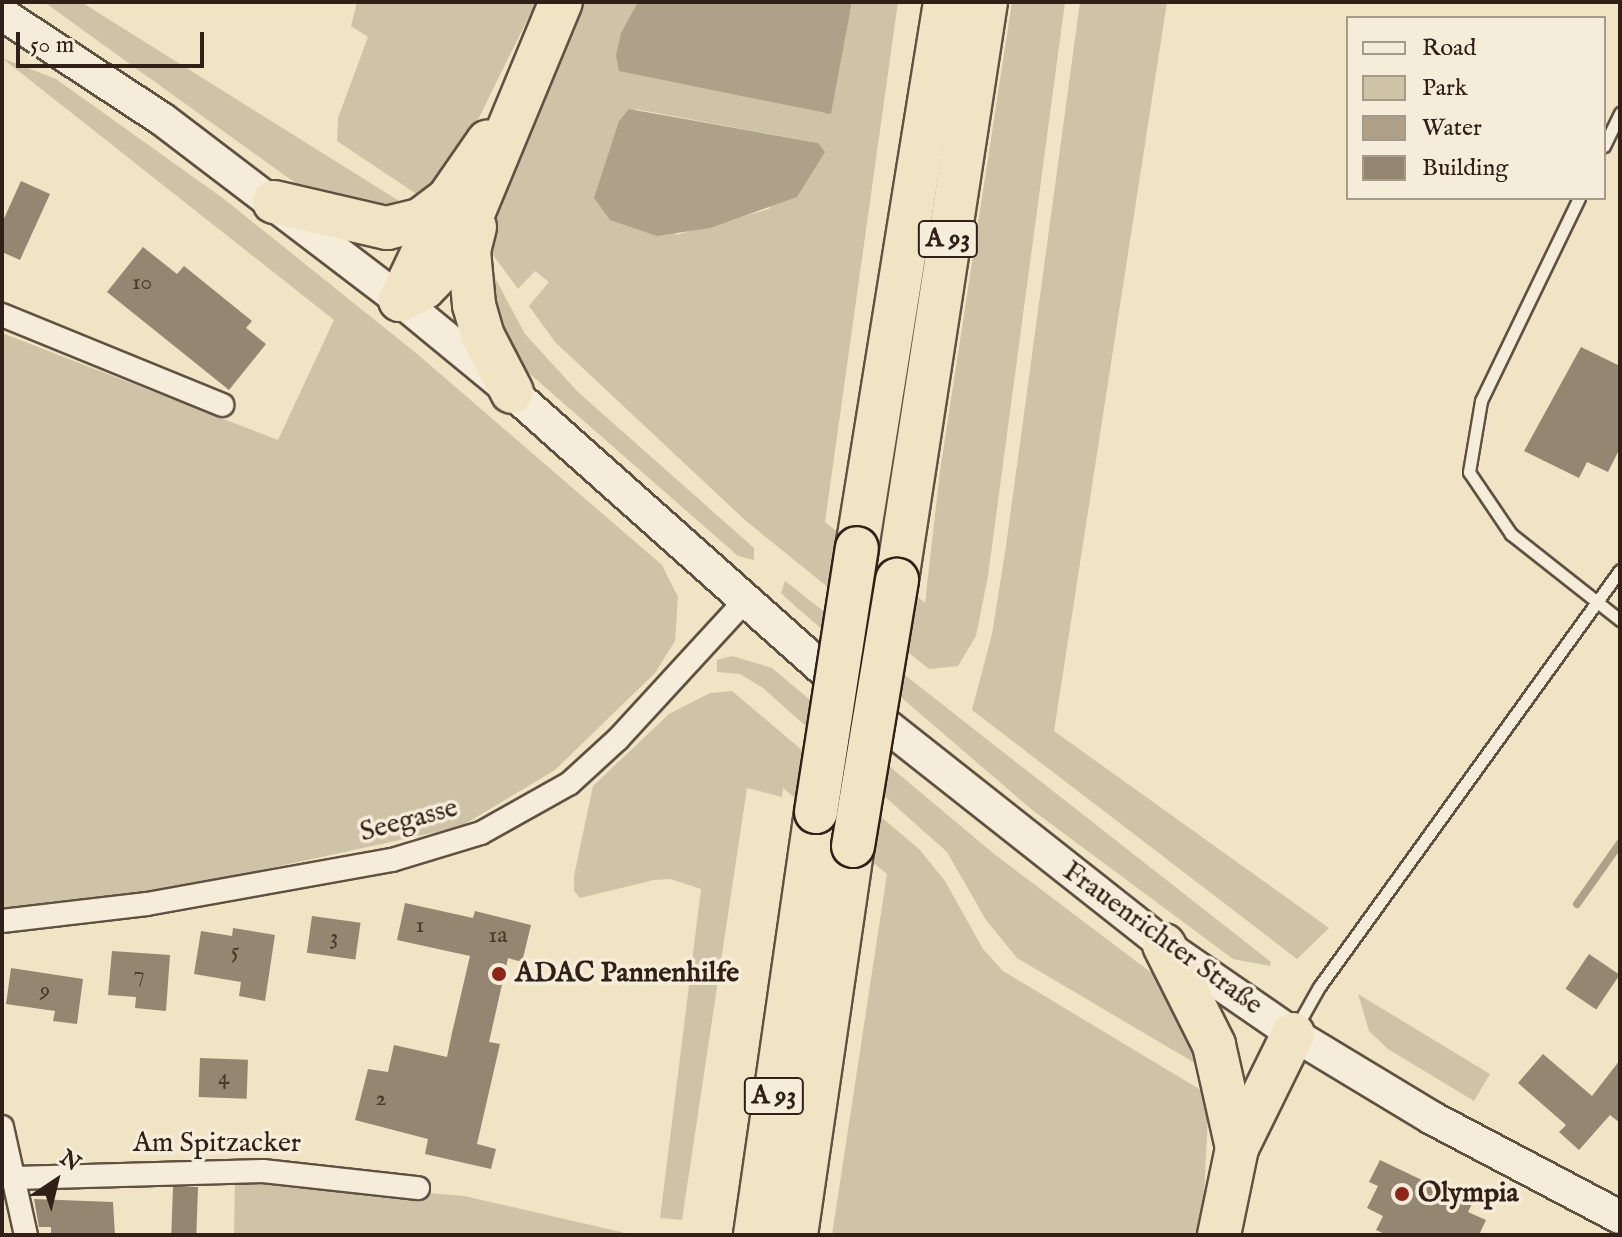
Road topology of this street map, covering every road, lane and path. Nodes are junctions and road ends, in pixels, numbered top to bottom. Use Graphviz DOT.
graph roads {
  1 [pos="561,2"];
  2 [pos="923,2"];
  3 [pos="945,2"];
  4 [pos="986,2"];
  5 [pos="2,14"];
  6 [pos="1620,113"];
  7 [pos="1606,142"];
  8 [pos="916,177"];
  9 [pos="1578,200"];
  10 [pos="274,202"];
  11 [pos="463,204"];
  12 [pos="400,300"];
  13 [pos="2,315"];
  14 [pos="512,392"];
  15 [pos="222,405"];
  16 [pos="1620,570"];
  17 [pos="745,601"];
  18 [pos="1596,602"];
  19 [pos="1620,620"];
  20 [pos="2,921"];
  21 [pos="1164,945"];
  22 [pos="1293,1034"];
  23 [pos="817,1101"];
  24 [pos="2,1127"];
  25 [pos="1237,1148"];
  26 [pos="15,1178"];
  27 [pos="418,1188"];
  28 [pos="1620,1217"];
  29 [pos="26,1235"];
  30 [pos="755,1235"];
  31 [pos="796,1235"];
  32 [pos="811,1235"];
  33 [pos="1219,1235"];
  1 -- 11 [label="highway"];
  2 -- 8 [label="highway"];
  3 -- 8 [label="highway, A 93"];
  4 -- 23 [label="highway, A 93, bridge"];
  5 -- 10 [label="main road, Frauenrichter Straße"];
  6 -- 7 [label="lane"];
  8 -- 30 [label="highway, A 93, bridge"];
  9 -- 18 [label="lane"];
  10 -- 11 [label="highway"];
  10 -- 12 [label="main road, Frauenrichter Straße"];
  11 -- 12 [label="highway"];
  11 -- 14 [label="highway"];
  12 -- 14 [label="main road, Frauenrichter Straße"];
  13 -- 15 [label="street"];
  14 -- 17 [label="main road, Frauenrichter Straße"];
  16 -- 18 [label="lane"];
  17 -- 20 [label="street, Seegasse"];
  17 -- 21 [label="main road, Frauenrichter Straße"];
  18 -- 19 [label="lane"];
  18 -- 22 [label="lane"];
  21 -- 22 [label="main road, Frauenrichter Straße"];
  21 -- 25 [label="highway"];
  22 -- 25 [label="highway"];
  22 -- 28 [label="main road, Frauenrichter Straße"];
  23 -- 31 [label="highway, A 93"];
  23 -- 32 [label="highway"];
  24 -- 26 [label="street"];
  25 -- 33 [label="highway"];
  26 -- 27 [label="street, Am Spitzacker"];
  26 -- 29 [label="street"];
}
